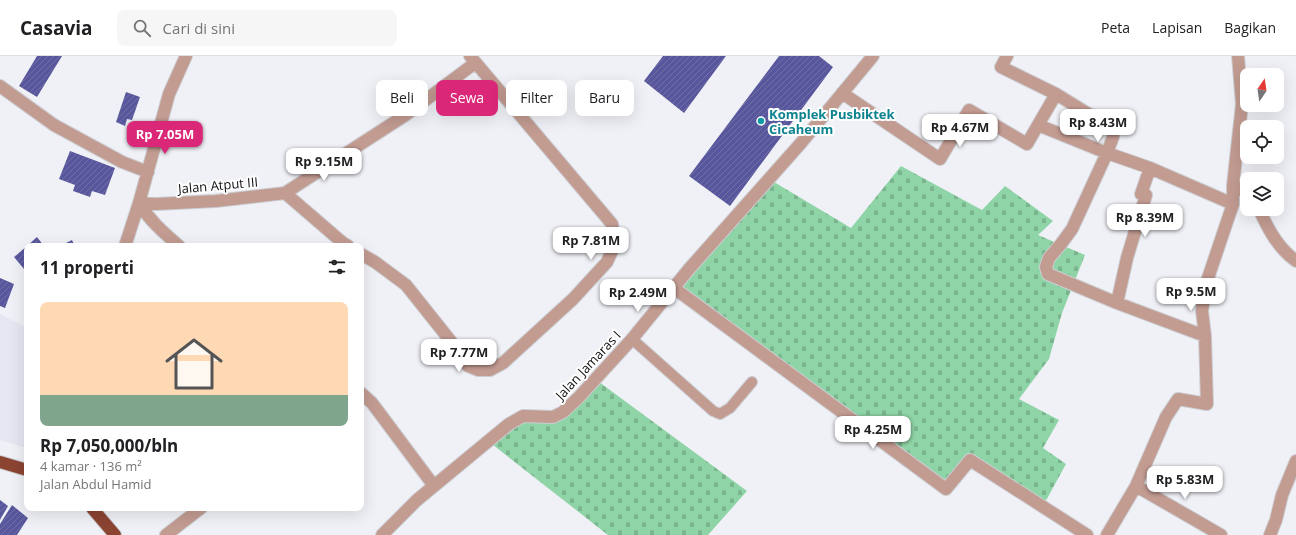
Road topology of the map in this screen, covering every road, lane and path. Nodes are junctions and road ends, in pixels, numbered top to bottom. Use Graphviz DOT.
graph roads {
  1 [pos="186,56"];
  2 [pos="873,56"];
  3 [pos="1007,56"];
  4 [pos="1238,56"];
  5 [pos="473,60"];
  6 [pos="0,86"];
  7 [pos="842,93"];
  8 [pos="1056,94"];
  9 [pos="1038,125"];
  10 [pos="1106,153"];
  11 [pos="1150,168"];
  12 [pos="148,172"];
  13 [pos="1233,186"];
  14 [pos="1240,190"];
  15 [pos="285,193"];
  16 [pos="139,204"];
  17 [pos="1233,204"];
  18 [pos="1262,216"];
  19 [pos="125,243"];
  20 [pos="176,243"];
  21 [pos="343,243"];
  22 [pos="364,256"];
  23 [pos="1296,261"];
  24 [pos="674,288"];
  25 [pos="1117,303"];
  26 [pos="1205,336"];
  27 [pos="632,339"];
  28 [pos="752,382"];
  29 [pos="364,396"];
  30 [pos="1296,461"];
  31 [pos="0,462"];
  32 [pos="24,469"];
  33 [pos="434,486"];
  34 [pos="1136,486"];
  35 [pos="95,511"];
  36 [pos="197,511"];
  37 [pos="115,535"];
  38 [pos="166,535"];
  39 [pos="382,535"];
  40 [pos="1087,535"];
  41 [pos="1107,535"];
  42 [pos="1221,535"];
  43 [pos="1270,535"];
  1 -- 12 [label="street"];
  2 -- 7 [label="street, Jalan Jamaras I"];
  3 -- 8 [label="street"];
  4 -- 13 [label="street"];
  5 -- 15 [label="street, Jalan Atput III"];
  5 -- 22 [label="street"];
  6 -- 12 [label="street"];
  7 -- 9 [label="street"];
  7 -- 24 [label="street, Jalan Jamaras I"];
  8 -- 9 [label="street"];
  8 -- 10 [label="street"];
  9 -- 10 [label="street"];
  10 -- 11 [label="street"];
  10 -- 25 [label="street"];
  11 -- 17 [label="street"];
  11 -- 25 [label="street"];
  12 -- 16 [label="street"];
  13 -- 14 [label="street"];
  13 -- 17 [label="street"];
  15 -- 16 [label="street, Jalan Atput III"];
  15 -- 21 [label="street"];
  16 -- 19 [label="street"];
  16 -- 20 [label="street"];
  17 -- 26 [label="street"];
  18 -- 23 [label="street"];
  24 -- 27 [label="street, Jalan Jamaras I"];
  24 -- 40 [label="street"];
  25 -- 26 [label="street"];
  26 -- 34 [label="street"];
  27 -- 28 [label="lane"];
  27 -- 33 [label="street, Jalan Jamaras I"];
  29 -- 33 [label="street"];
  30 -- 43 [label="street"];
  31 -- 32 [label="highway"];
  33 -- 39 [label="street, Jalan Jamaras I"];
  34 -- 41 [label="street"];
  34 -- 42 [label="street"];
  35 -- 37 [label="highway"];
  36 -- 38 [label="street"];
}
